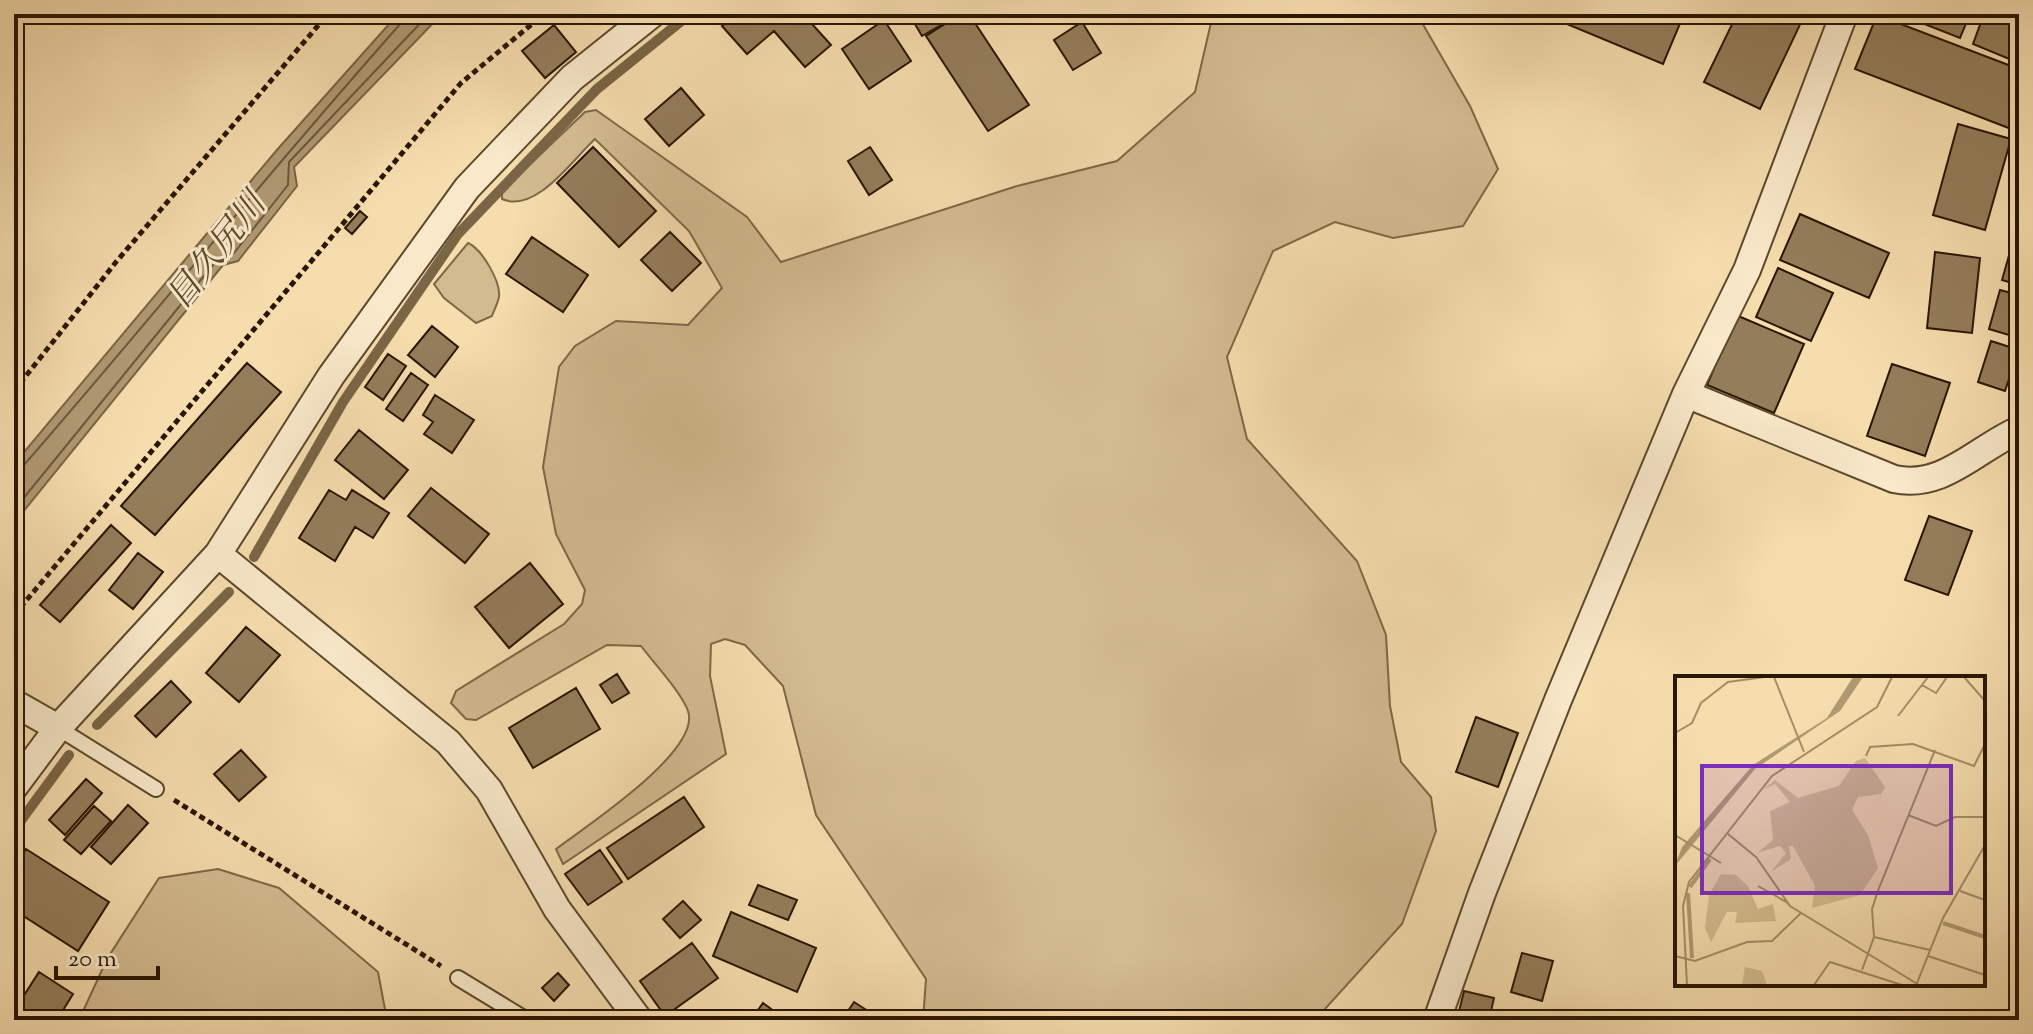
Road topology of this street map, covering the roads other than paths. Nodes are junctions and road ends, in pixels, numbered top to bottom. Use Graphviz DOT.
graph roads {
  1 [pos="652,14"];
  2 [pos="1844,14"];
  3 [pos="1686,394"];
  4 [pos="2019,430"];
  5 [pos="218,554"];
  6 [pos="14,703"];
  7 [pos="58,728"];
  8 [pos="14,787"];
  9 [pos="156,789"];
  10 [pos="458,978"];
  11 [pos="527,1020"];
  12 [pos="639,1020"];
  13 [pos="1437,1020"];
  1 -- 5 [label="street"];
  2 -- 3 [label="street"];
  3 -- 4 [label="street"];
  3 -- 13 [label="street"];
  5 -- 7 [label="street"];
  5 -- 12 [label="street"];
  6 -- 7 [label="street"];
  7 -- 8 [label="street"];
  7 -- 9 [label="lane"];
  10 -- 11 [label="lane"];
}
